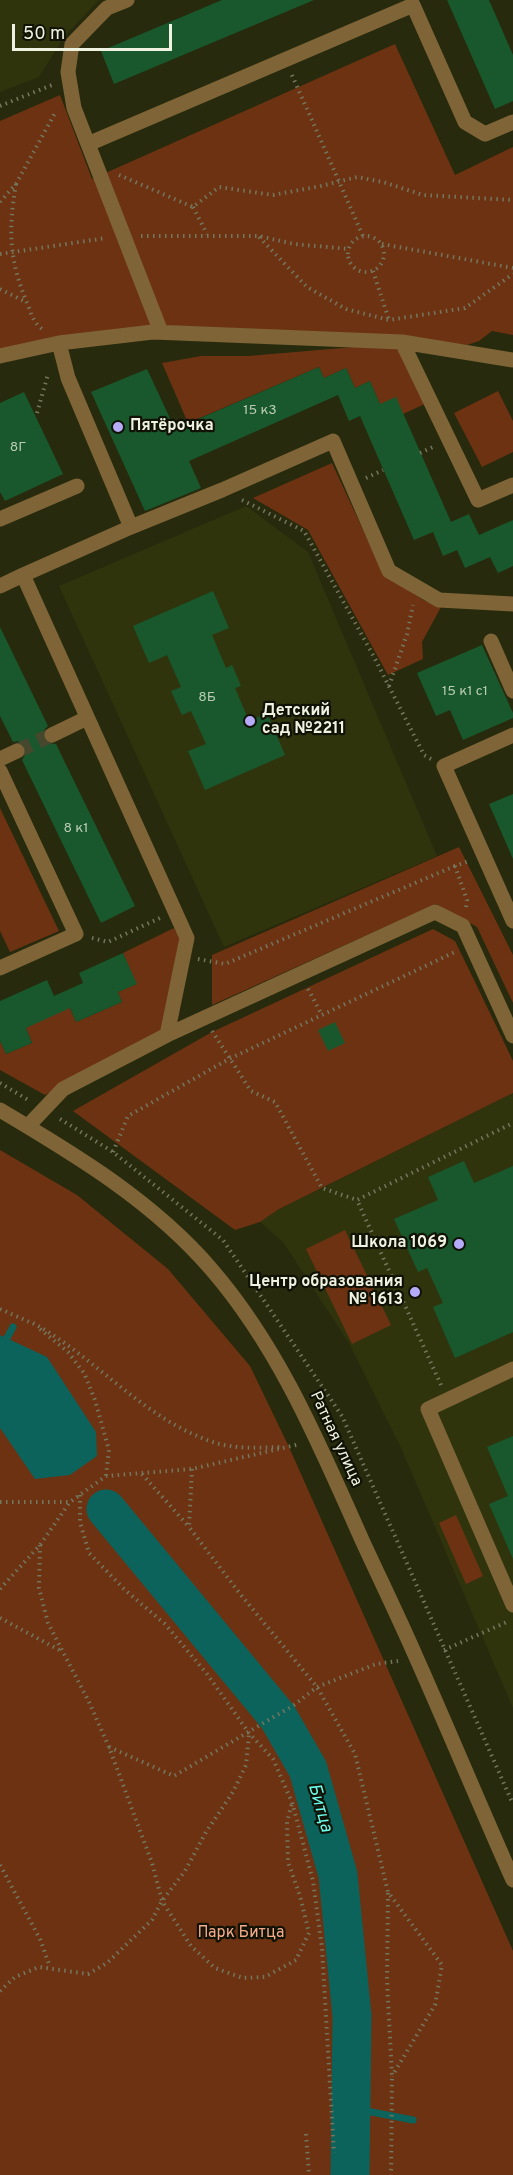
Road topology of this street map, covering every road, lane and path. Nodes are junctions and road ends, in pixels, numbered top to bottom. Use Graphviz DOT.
graph roads {
  1 [pos="127,0"];
  2 [pos="286,60"];
  3 [pos="57,107"];
  4 [pos="513,122"];
  5 [pos="88,144"];
  6 [pos="96,165"];
  7 [pos="339,182"];
  8 [pos="16,184"];
  9 [pos="513,201"];
  10 [pos="0,202"];
  11 [pos="193,207"];
  12 [pos="207,234"];
  13 [pos="124,236"];
  14 [pos="259,236"];
  15 [pos="363,236"];
  16 [pos="382,244"];
  17 [pos="349,249"];
  18 [pos="11,252"];
  19 [pos="0,254"];
  20 [pos="513,268"];
  21 [pos="373,270"];
  22 [pos="513,274"];
  23 [pos="0,289"];
  24 [pos="27,302"];
  25 [pos="389,320"];
  26 [pos="161,332"];
  27 [pos="402,342"];
  28 [pos="59,343"];
  29 [pos="0,356"];
  30 [pos="513,360"];
  31 [pos="513,485"];
  32 [pos="77,486"];
  33 [pos="222,490"];
  34 [pos="0,519"];
  35 [pos="131,527"];
  36 [pos="23,575"];
  37 [pos="0,586"];
  38 [pos="416,587"];
  39 [pos="513,604"];
  40 [pos="491,641"];
  41 [pos="388,687"];
  42 [pos="513,691"];
  43 [pos="87,718"];
  44 [pos="52,735"];
  45 [pos="513,735"];
  46 [pos="17,751"];
  47 [pos="0,759"];
  48 [pos="444,766"];
  49 [pos="0,771"];
  50 [pos="484,856"];
  51 [pos="455,866"];
  52 [pos="467,900"];
  53 [pos="174,911"];
  54 [pos="513,921"];
  55 [pos="76,934"];
  56 [pos="471,944"];
  57 [pos="183,957"];
  58 [pos="0,968"];
  59 [pos="299,974"];
  60 [pos="322,1015"];
  61 [pos="203,1018"];
  62 [pos="167,1035"];
  63 [pos="513,1036"];
  64 [pos="229,1059"];
  65 [pos="0,1110"];
  66 [pos="513,1123"];
  67 [pos="28,1126"];
  68 [pos="113,1152"];
  69 [pos="357,1200"];
  70 [pos="0,1309"];
  71 [pos="33,1323"];
  72 [pos="513,1369"];
  73 [pos="447,1400"];
  74 [pos="302,1443"];
  75 [pos="289,1447"];
  76 [pos="192,1469"];
  77 [pos="142,1474"];
  78 [pos="106,1476"];
  79 [pos="80,1495"];
  80 [pos="0,1502"];
  81 [pos="70,1502"];
  82 [pos="189,1527"];
  83 [pos="40,1545"];
  84 [pos="0,1589"];
  85 [pos="513,1605"];
  86 [pos="0,1618"];
  87 [pos="507,1622"];
  88 [pos="444,1650"];
  89 [pos="63,1652"];
  90 [pos="400,1661"];
  91 [pos="317,1687"];
  92 [pos="249,1733"];
  93 [pos="109,1747"];
  94 [pos="292,1802"];
  95 [pos="0,1865"];
  96 [pos="513,1880"];
  97 [pos="388,1892"];
  98 [pos="162,1901"];
  99 [pos="50,1967"];
  100 [pos="0,1991"];
  101 [pos="392,2076"];
  102 [pos="306,2133"];
  103 [pos="334,2153"];
  104 [pos="392,2174"];
  105 [pos="309,2175"];
  1 -- 5 [label="street"];
  2 -- 4 [label="street"];
  2 -- 5 [label="street"];
  2 -- 7 [label="path"];
  3 -- 8 [label="path"];
  5 -- 6 [label="street"];
  6 -- 11 [label="path"];
  6 -- 13 [label="street"];
  7 -- 9 [label="path"];
  7 -- 11 [label="path"];
  7 -- 15 [label="path"];
  8 -- 10 [label="path"];
  8 -- 18 [label="path"];
  11 -- 12 [label="path"];
  12 -- 13 [label="path"];
  12 -- 14 [label="path"];
  13 -- 18 [label="path"];
  13 -- 26 [label="street"];
  14 -- 17 [label="path"];
  14 -- 25 [label="path"];
  15 -- 16 [label="path"];
  15 -- 17 [label="path"];
  16 -- 20 [label="path"];
  16 -- 21 [label="path"];
  17 -- 21 [label="path"];
  18 -- 19 [label="path"];
  18 -- 24 [label="path"];
  21 -- 25 [label="path"];
  22 -- 25 [label="path"];
  23 -- 24 [label="path"];
  24 -- 28 [label="path"];
  25 -- 27 [label="path"];
  26 -- 27 [label="street"];
  26 -- 28 [label="street"];
  27 -- 30 [label="street"];
  27 -- 31 [label="street"];
  28 -- 29 [label="street"];
  28 -- 35 [label="street"];
  32 -- 34 [label="street"];
  33 -- 35 [label="street"];
  33 -- 38 [label="street"];
  33 -- 41 [label="path"];
  35 -- 36 [label="street"];
  36 -- 37 [label="street"];
  36 -- 43 [label="street"];
  38 -- 39 [label="street"];
  38 -- 41 [label="path"];
  40 -- 42 [label="street"];
  41 -- 48 [label="path"];
  43 -- 44 [label="street"];
  43 -- 53 [label="street"];
  45 -- 48 [label="street"];
  46 -- 47 [label="street"];
  48 -- 50 [label="street"];
  49 -- 55 [label="street"];
  50 -- 51 [label="path"];
  50 -- 54 [label="street"];
  51 -- 52 [label="path"];
  51 -- 57 [label="path"];
  53 -- 55 [label="path"];
  53 -- 57 [label="street"];
  55 -- 58 [label="street"];
  56 -- 59 [label="street"];
  56 -- 60 [label="path"];
  56 -- 63 [label="street"];
  57 -- 62 [label="street"];
  59 -- 60 [label="path"];
  59 -- 61 [label="street"];
  60 -- 64 [label="path"];
  61 -- 62 [label="street"];
  61 -- 64 [label="path"];
  62 -- 67 [label="street"];
  64 -- 68 [label="path"];
  64 -- 69 [label="path"];
  65 -- 67 [label="street, Ратная улица"];
  66 -- 69 [label="path"];
  67 -- 96 [label="street, Ратная улица"];
  69 -- 73 [label="path"];
  70 -- 71 [label="path"];
  71 -- 75 [label="path"];
  71 -- 78 [label="path"];
  72 -- 73 [label="street"];
  73 -- 85 [label="street"];
  74 -- 75 [label="path"];
  75 -- 76 [label="path"];
  76 -- 77 [label="path"];
  76 -- 82 [label="path"];
  77 -- 78 [label="path"];
  77 -- 82 [label="path"];
  78 -- 79 [label="path"];
  79 -- 81 [label="path"];
  79 -- 92 [label="path"];
  80 -- 81 [label="path"];
  81 -- 83 [label="path"];
  82 -- 91 [label="path"];
  83 -- 84 [label="path"];
  83 -- 89 [label="path"];
  86 -- 89 [label="path"];
  87 -- 88 [label="path"];
  89 -- 93 [label="path"];
  90 -- 91 [label="path"];
  91 -- 92 [label="path"];
  91 -- 97 [label="path"];
  92 -- 93 [label="path"];
  92 -- 94 [label="path"];
  92 -- 98 [label="path"];
  93 -- 98 [label="path"];
  94 -- 98 [label="path"];
  94 -- 103 [label="path"];
  95 -- 99 [label="path"];
  97 -- 101 [label="path"];
  97 -- 101 [label="path"];
  98 -- 99 [label="path"];
  99 -- 100 [label="path"];
  101 -- 104 [label="path"];
  102 -- 105 [label="path"];
}
